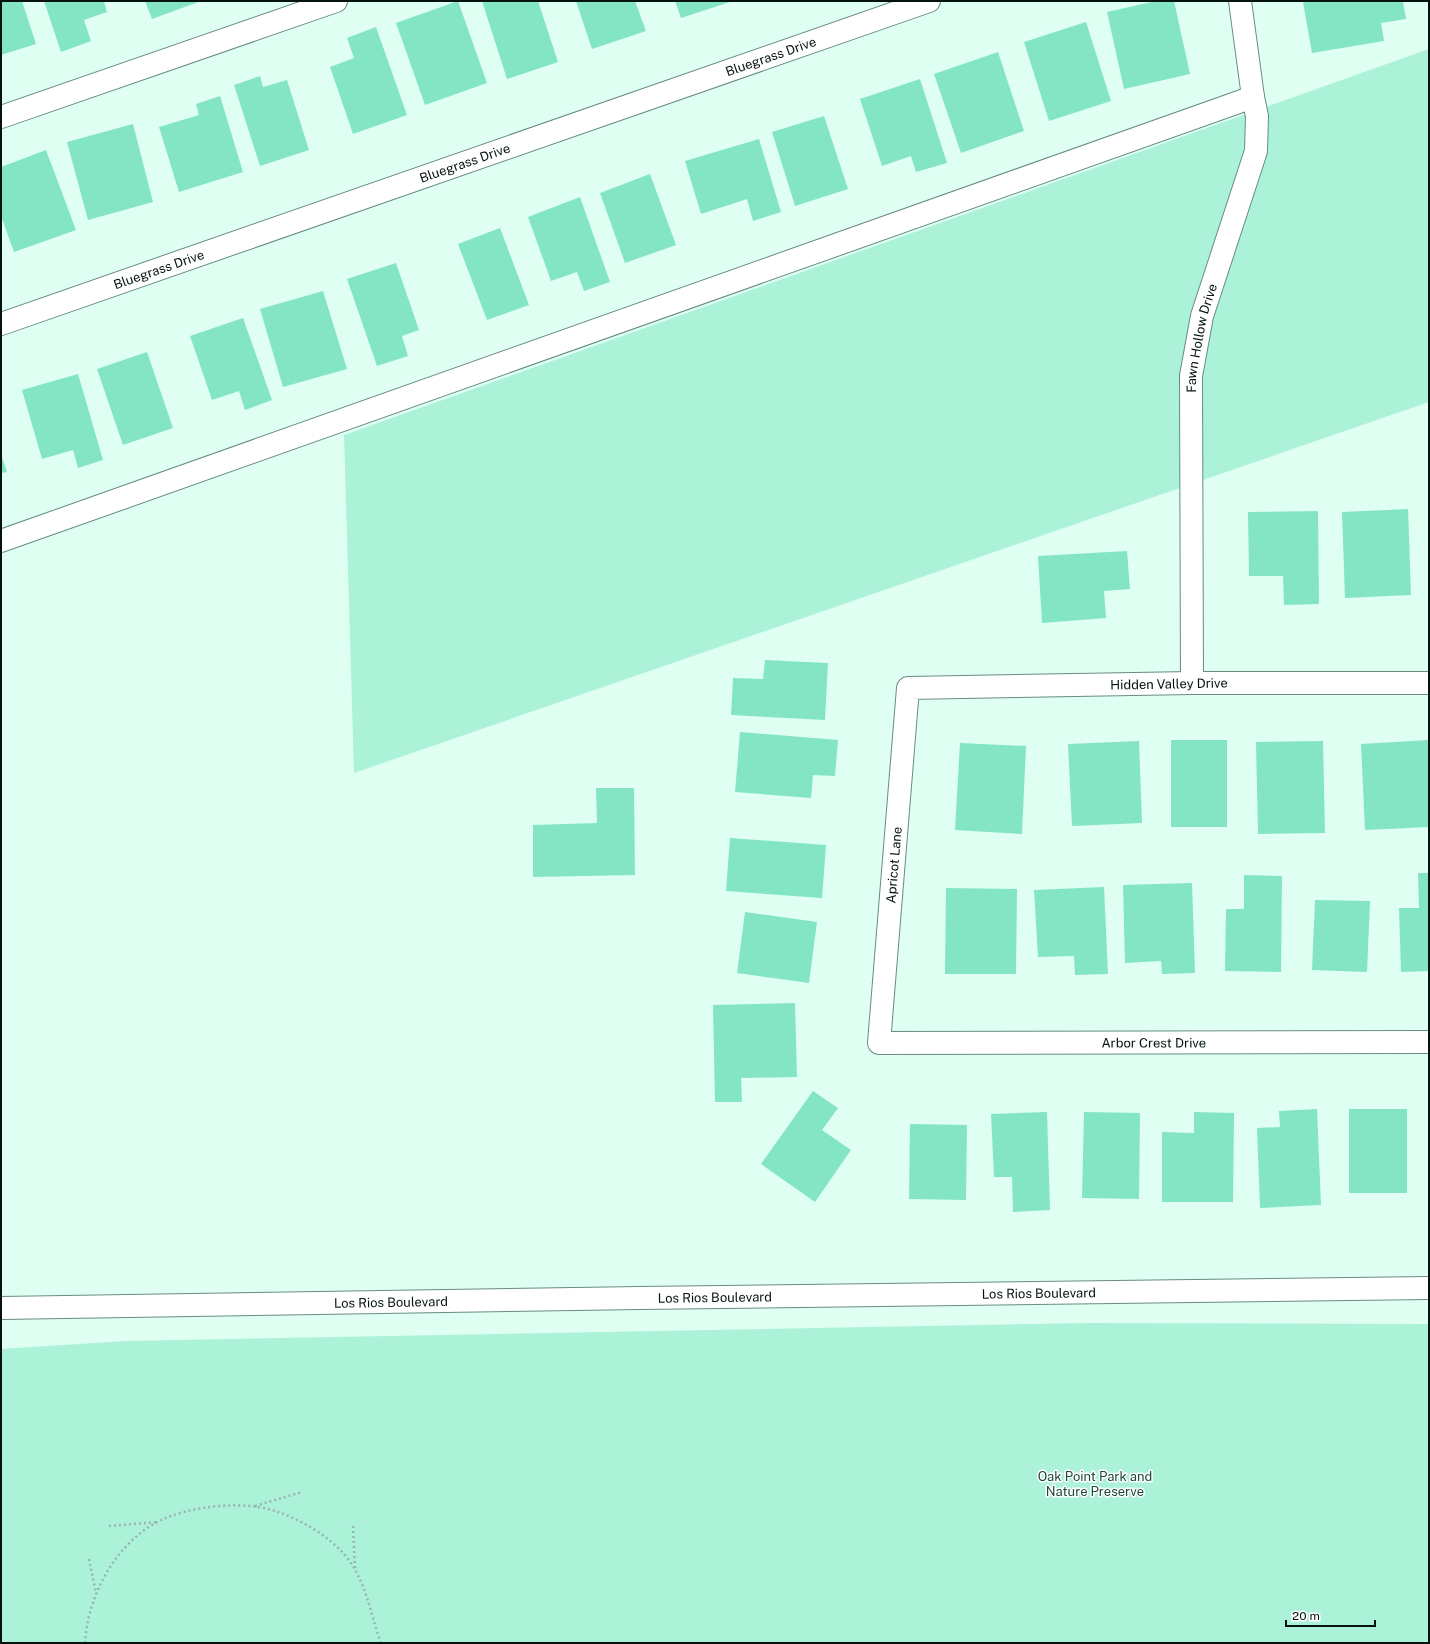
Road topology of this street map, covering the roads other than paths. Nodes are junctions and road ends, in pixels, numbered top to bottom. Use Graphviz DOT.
graph roads {
  1 [pos="336,1"];
  2 [pos="929,1"];
  3 [pos="1240,1"];
  4 [pos="1253,97"];
  5 [pos="1,117"];
  6 [pos="1,324"];
  7 [pos="1,540"];
  8 [pos="1192,683"];
  9 [pos="1429,683"];
  10 [pos="908,688"];
  11 [pos="879,1042"];
  12 [pos="1429,1042"];
  13 [pos="1429,1288"];
  14 [pos="1,1308"];
  1 -- 5 [label="street"];
  2 -- 6 [label="street, Bluegrass Drive"];
  3 -- 4 [label="street, Fawn Hollow Drive"];
  4 -- 7 [label="street"];
  4 -- 8 [label="street, Fawn Hollow Drive"];
  8 -- 9 [label="street, Hidden Valley Drive"];
  8 -- 10 [label="street, Hidden Valley Drive"];
  10 -- 11 [label="street, Apricot Lane"];
  11 -- 12 [label="street, Arbor Crest Drive"];
  13 -- 14 [label="street, Los Rios Boulevard"];
}
